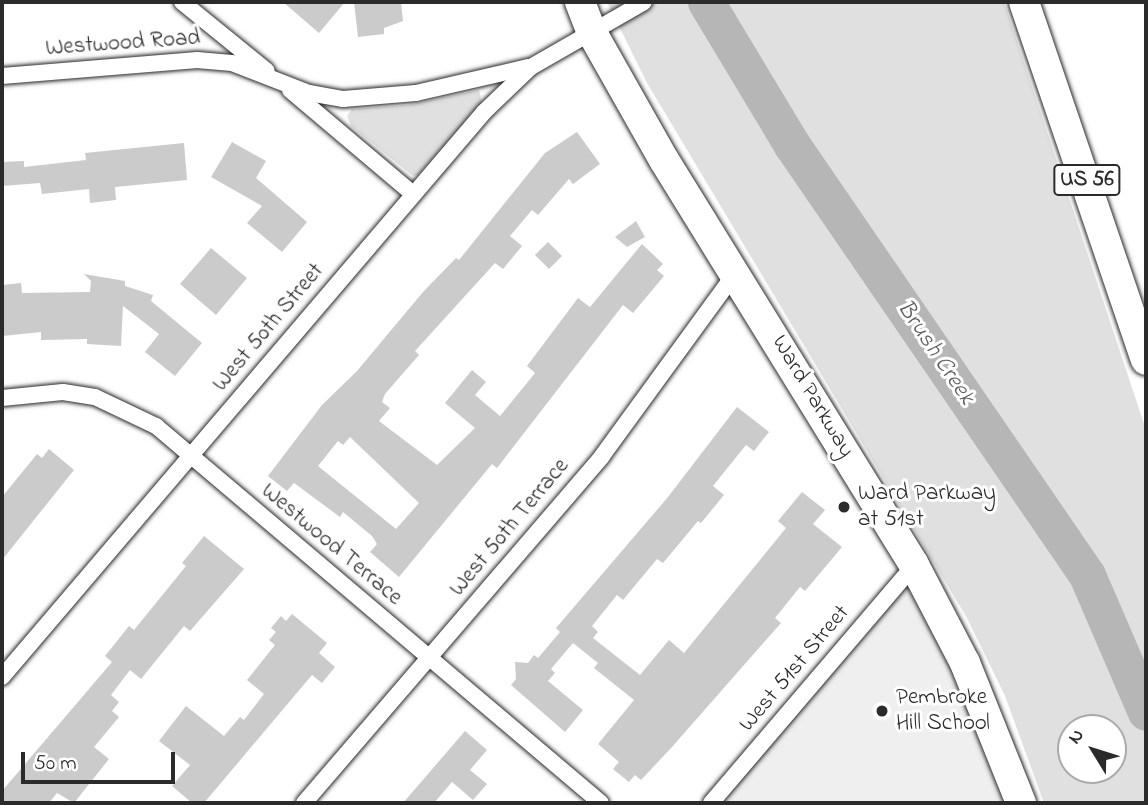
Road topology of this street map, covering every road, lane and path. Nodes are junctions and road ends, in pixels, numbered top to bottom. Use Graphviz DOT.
graph roads {
  1 [pos="183,2"];
  2 [pos="580,2"];
  3 [pos="643,2"];
  4 [pos="1024,2"];
  5 [pos="591,31"];
  6 [pos="531,67"];
  7 [pos="2,76"];
  8 [pos="277,79"];
  9 [pos="413,194"];
  10 [pos="736,272"];
  11 [pos="1146,360"];
  12 [pos="2,398"];
  13 [pos="190,456"];
  14 [pos="914,565"];
  15 [pos="430,658"];
  16 [pos="2,677"];
  17 [pos="304,803"];
  18 [pos="601,803"];
  19 [pos="711,803"];
  20 [pos="1021,803"];
  1 -- 8 [label="street"];
  2 -- 5 [label="highway, Ward Parkway"];
  3 -- 5 [label="street, West 50th Street"];
  4 -- 11 [label="highway, US 56"];
  5 -- 6 [label="street, West 50th Street"];
  5 -- 10 [label="highway, Ward Parkway"];
  6 -- 8 [label="street, Westwood Road"];
  6 -- 9 [label="street, West 50th Street"];
  7 -- 8 [label="street, Westwood Road"];
  8 -- 9 [label="street"];
  9 -- 13 [label="street, West 50th Street"];
  10 -- 14 [label="highway, Ward Parkway"];
  10 -- 15 [label="street, West 50th Terrace"];
  12 -- 13 [label="street, Westwood Terrace"];
  13 -- 15 [label="street, Westwood Terrace"];
  13 -- 16 [label="street, West 50th Street"];
  14 -- 19 [label="street, West 51st Street"];
  14 -- 20 [label="highway, Ward Parkway"];
  15 -- 17 [label="street, West 50th Terrace"];
  15 -- 18 [label="street, Westwood Terrace"];
}
